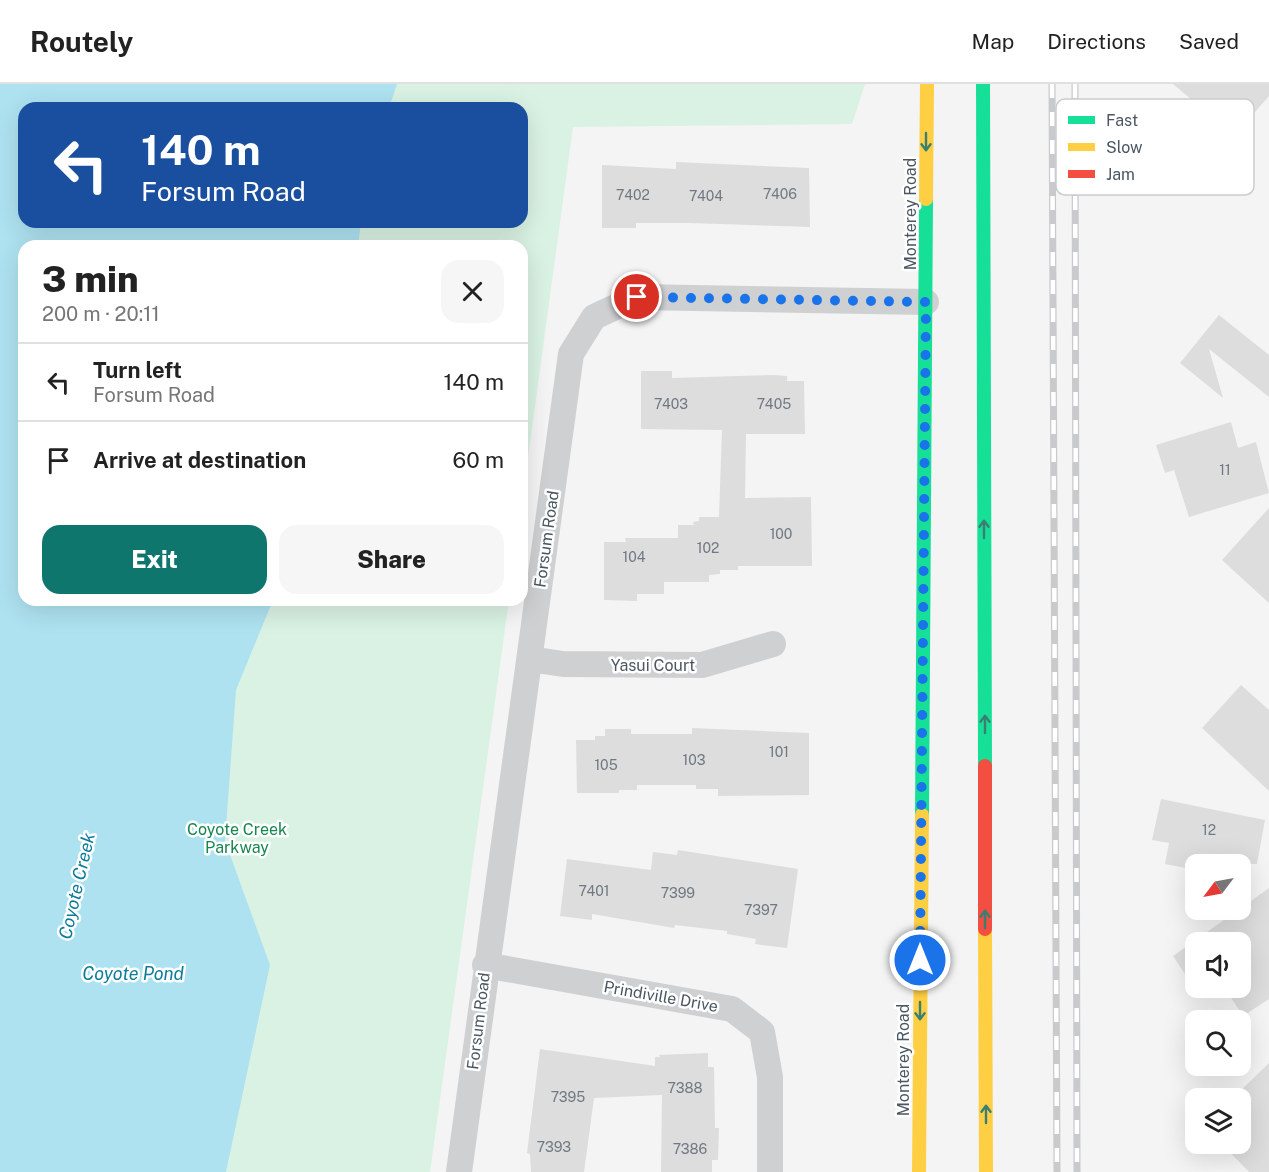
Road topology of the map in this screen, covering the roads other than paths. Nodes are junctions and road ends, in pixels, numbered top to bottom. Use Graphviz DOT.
graph roads {
  1 [pos="927,84"];
  2 [pos="983,84"];
  3 [pos="926,302"];
  4 [pos="773,644"];
  5 [pos="530,659"];
  6 [pos="485,965"];
  7 [pos="459,1172"];
  8 [pos="770,1172"];
  9 [pos="919,1172"];
  10 [pos="986,1172"];
  1 -- 3 [label="main road, Monterey Road, one-way"];
  10 -- 2 [label="main road, one-way"];
  3 -- 5 [label="street, Forsum Road"];
  3 -- 9 [label="main road, Monterey Road, one-way"];
  4 -- 5 [label="street, Yasui Court"];
  5 -- 6 [label="street, Forsum Road"];
  6 -- 7 [label="street, Forsum Road"];
  6 -- 8 [label="street, Prindiville Drive"];
}
